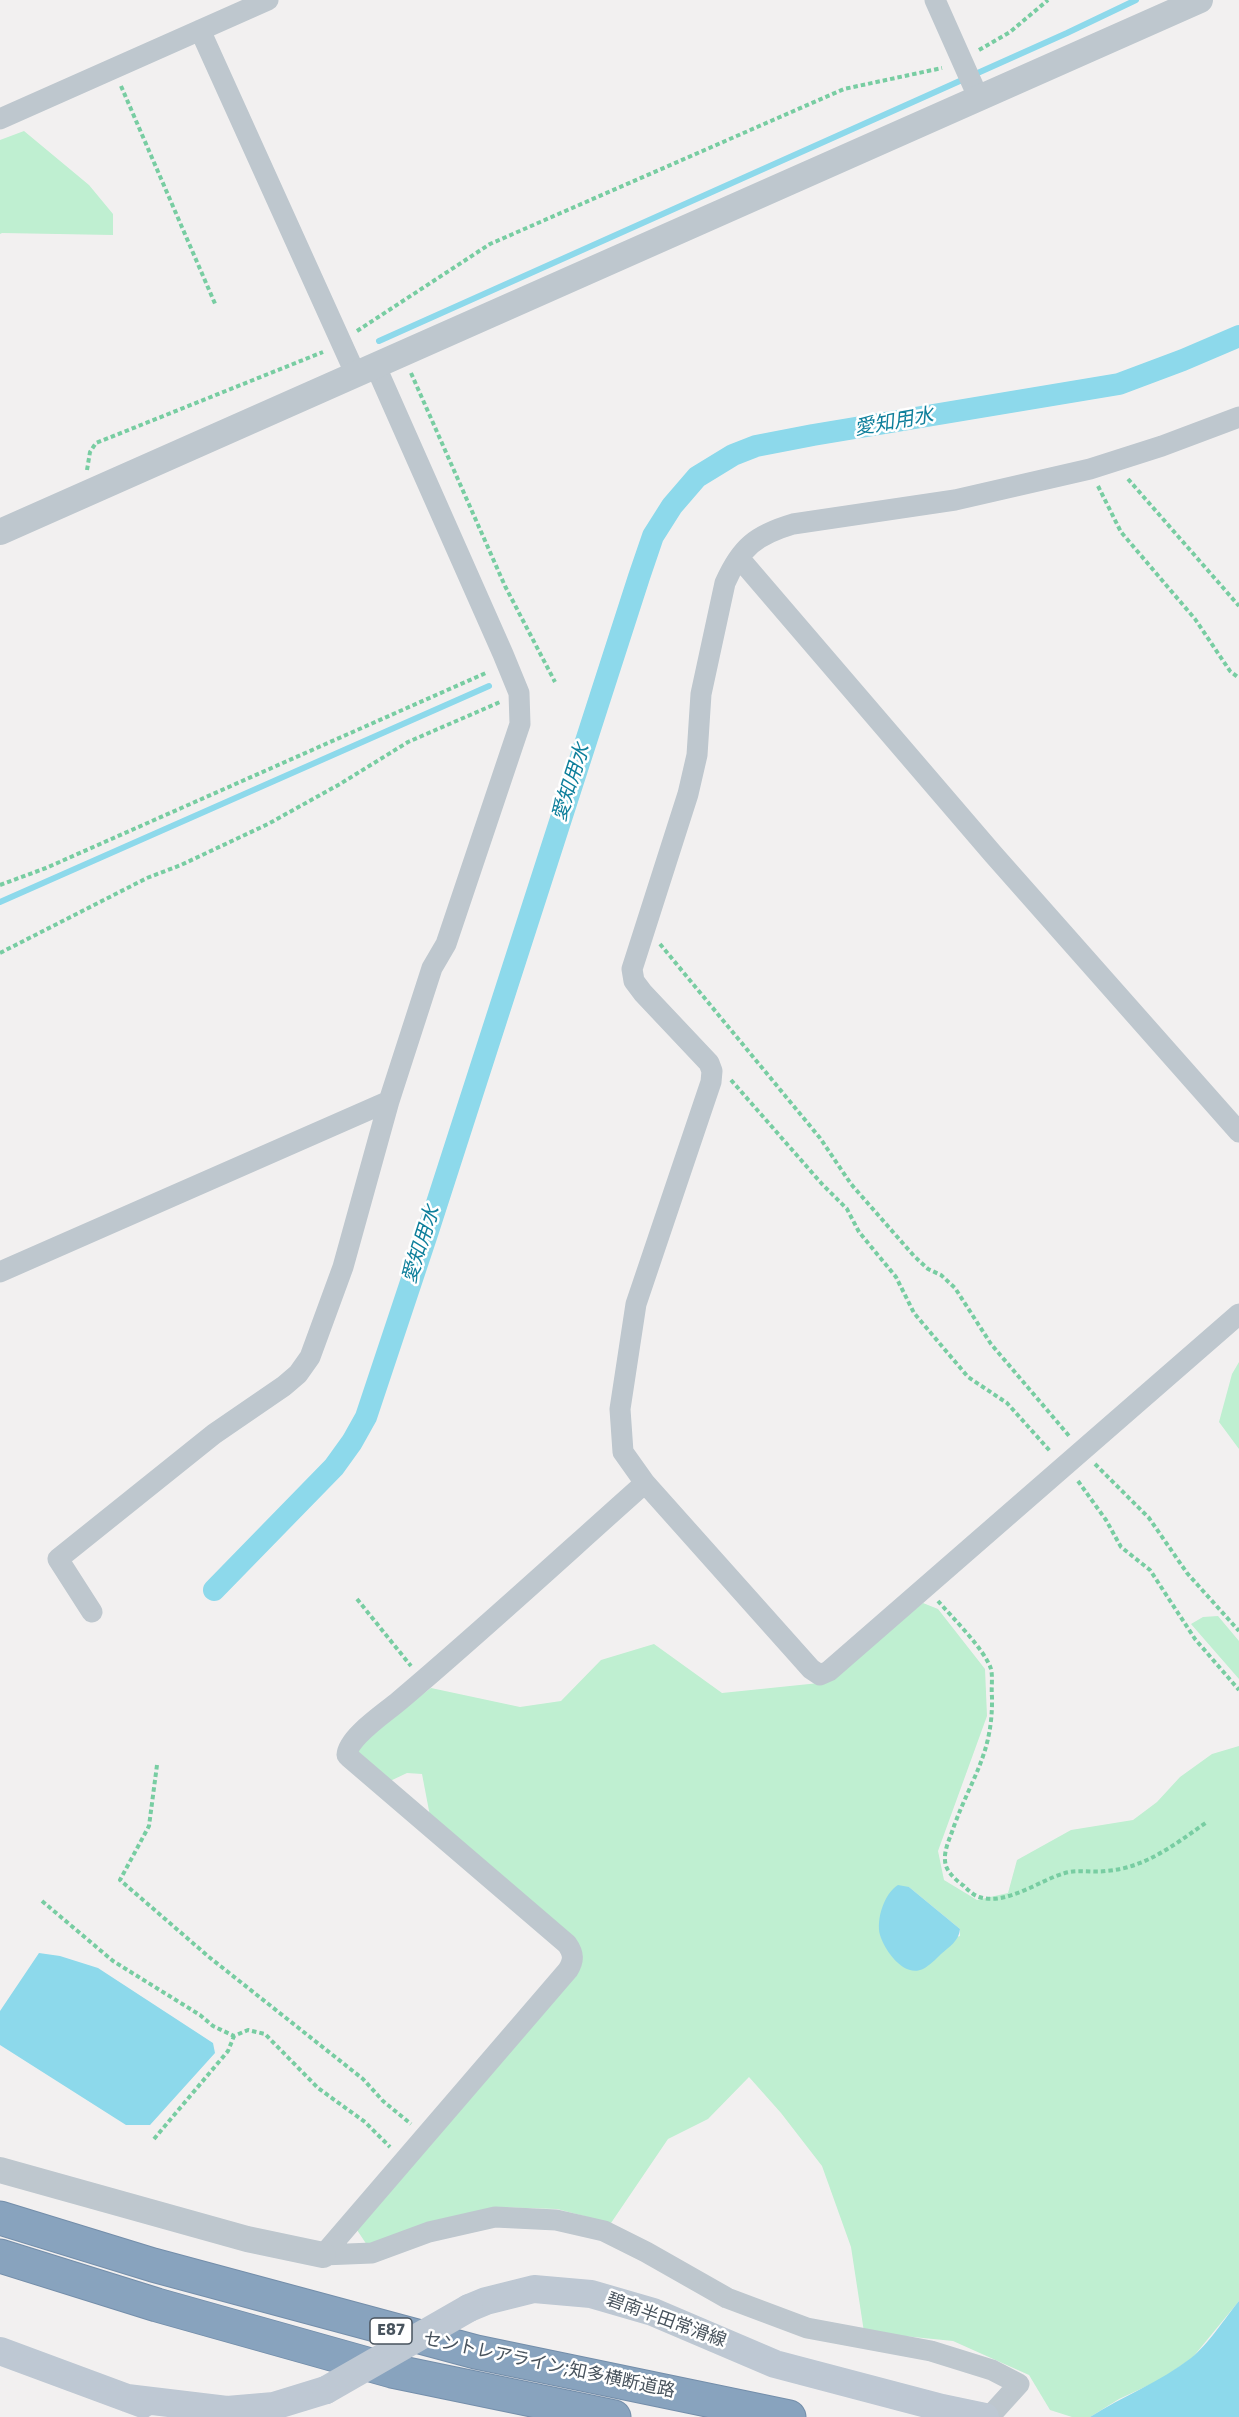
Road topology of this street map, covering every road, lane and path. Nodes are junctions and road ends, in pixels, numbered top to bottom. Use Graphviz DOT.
graph roads {
  1 [pos="268,0"];
  2 [pos="934,0"];
  3 [pos="1048,0"];
  4 [pos="1200,0"];
  5 [pos="200,30"];
  6 [pos="961,60"];
  7 [pos="114,69"];
  8 [pos="979,99"];
  9 [pos="0,119"];
  10 [pos="216,306"];
  11 [pos="341,341"];
  12 [pos="403,354"];
  13 [pos="366,370"];
  14 [pos="1239,417"];
  15 [pos="1114,462"];
  16 [pos="1090,469"];
  17 [pos="89,492"];
  18 [pos="0,532"];
  19 [pos="740,559"];
  20 [pos="1239,606"];
  21 [pos="507,664"];
  22 [pos="1239,678"];
  23 [pos="555,682"];
  24 [pos="519,693"];
  25 [pos="0,885"];
  26 [pos="644,925"];
  27 [pos="0,953"];
  28 [pos="712,1071"];
  29 [pos="389,1101"];
  30 [pos="1239,1132"];
  31 [pos="0,1272"];
  32 [pos="1239,1314"];
  33 [pos="1074,1458"];
  34 [pos="645,1483"];
  35 [pos="925,1587"];
  36 [pos="357,1599"];
  37 [pos="92,1612"];
  38 [pos="1239,1631"];
  39 [pos="423,1681"];
  40 [pos="1239,1690"];
  41 [pos="157,1765"];
  42 [pos="1207,1822"];
  43 [pos="42,1901"];
  44 [pos="234,2036"];
  45 [pos="426,2136"];
  46 [pos="154,2139"];
  47 [pos="404,2160"];
  48 [pos="0,2170"];
  49 [pos="0,2218"];
  50 [pos="323,2255"];
  51 [pos="0,2256"];
  52 [pos="0,2351"];
  53 [pos="326,2390"];
  54 [pos="127,2398"];
  55 [pos="175,2417"];
  56 [pos="314,2417"];
  57 [pos="614,2417"];
  58 [pos="789,2417"];
  59 [pos="987,2417"];
  1 -- 5 [label="street"];
  2 -- 6 [label="street"];
  3 -- 6 [label="path"];
  4 -- 8 [label="street"];
  5 -- 7 [label="street"];
  5 -- 11 [label="street"];
  6 -- 8 [label="street"];
  6 -- 11 [label="path"];
  7 -- 9 [label="street"];
  7 -- 10 [label="path"];
  8 -- 12 [label="street"];
  11 -- 13 [label="street"];
  11 -- 17 [label="path"];
  12 -- 13 [label="street"];
  12 -- 23 [label="path"];
  13 -- 17 [label="street"];
  13 -- 21 [label="street"];
  14 -- 15 [label="street"];
  15 -- 16 [label="street"];
  15 -- 20 [label="path"];
  16 -- 19 [label="street"];
  16 -- 22 [label="path"];
  17 -- 18 [label="street"];
  19 -- 26 [label="street"];
  19 -- 30 [label="street"];
  21 -- 24 [label="street"];
  21 -- 25 [label="path"];
  24 -- 27 [label="path"];
  24 -- 29 [label="street"];
  26 -- 28 [label="street"];
  26 -- 33 [label="path"];
  28 -- 33 [label="path"];
  28 -- 34 [label="street"];
  29 -- 31 [label="street"];
  29 -- 37 [label="street"];
  32 -- 33 [label="street"];
  33 -- 35 [label="street"];
  33 -- 38 [label="path"];
  33 -- 40 [label="path"];
  34 -- 35 [label="street"];
  34 -- 39 [label="street"];
  35 -- 42 [label="path"];
  36 -- 39 [label="path"];
  39 -- 45 [label="street"];
  41 -- 45 [label="path"];
  43 -- 44 [label="path"];
  44 -- 46 [label="path"];
  44 -- 47 [label="path"];
  45 -- 47 [label="street"];
  47 -- 50 [label="street"];
  48 -- 50 [label="street"];
  49 -- 58 [label="highway, セントレアライン;知多横断道路 / E87"];
  50 -- 59 [label="street"];
  51 -- 57 [label="highway, セントレアライン;知多横断道路 / E87"];
  52 -- 54 [label="main road, 碧南半田常滑線"];
  53 -- 54 [label="main road, 碧南半田常滑線"];
  53 -- 56 [label="main road"];
  53 -- 59 [label="main road, 碧南半田常滑線, bridge"];
  54 -- 55 [label="main road, 碧南半田常滑線"];
}
